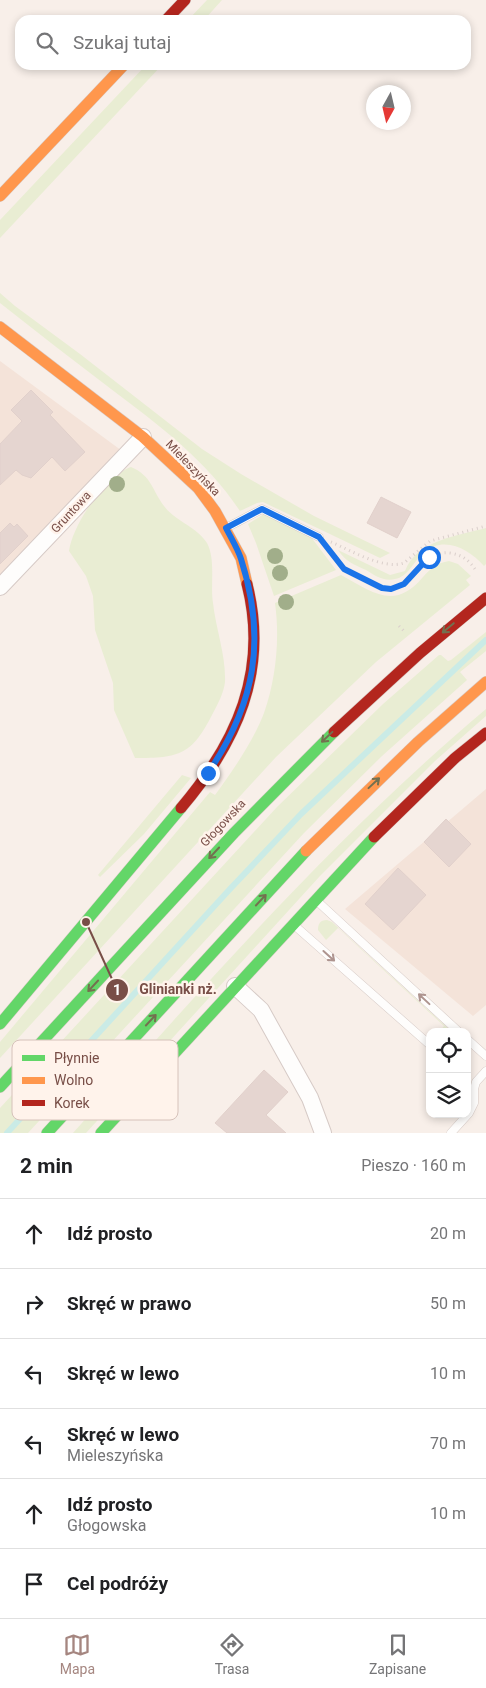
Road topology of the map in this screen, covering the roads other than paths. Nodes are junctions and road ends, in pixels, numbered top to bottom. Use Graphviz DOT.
graph roads {
  1 [pos="185,0"];
  2 [pos="171,15"];
  3 [pos="119,70"];
  4 [pos="0,196"];
  5 [pos="0,327"];
  6 [pos="142,437"];
  7 [pos="226,528"];
  8 [pos="319,537"];
  9 [pos="0,586"];
  10 [pos="486,598"];
  11 [pos="486,682"];
  12 [pos="486,733"];
  13 [pos="316,899"];
  14 [pos="293,924"];
  15 [pos="235,986"];
  16 [pos="0,1024"];
  17 [pos="455,1028"];
  18 [pos="43,1040"];
  19 [pos="132,1040"];
  20 [pos="426,1041"];
  21 [pos="471,1043"];
  22 [pos="178,1049"];
  23 [pos="486,1056"];
  24 [pos="486,1071"];
  25 [pos="12,1074"];
  26 [pos="471,1086"];
  27 [pos="0,1087"];
  28 [pos="474,1089"];
  29 [pos="59,1120"];
  30 [pos="113,1120"];
  31 [pos="47,1133"];
  32 [pos="101,1133"];
  33 [pos="323,1133"];
  34 [pos="451,1133"];
  1 -- 2 [label="street"];
  3 -- 4 [label="street"];
  5 -- 6 [label="street, Mieleszyńska"];
  6 -- 7 [label="street, Mieleszyńska"];
  6 -- 9 [label="street, Gruntowa"];
  7 -- 8 [label="lane"];
  7 -- 16 [label="street, Mieleszyńska"];
  10 -- 18 [label="street, Głogowska, one-way"];
  19 -- 11 [label="street, one-way"];
  12 -- 13 [label="street"];
  13 -- 14 [label="street"];
  17 -- 13 [label="lane, one-way"];
  14 -- 15 [label="street"];
  14 -- 20 [label="lane, one-way"];
  15 -- 22 [label="street"];
  15 -- 33 [label="street"];
  21 -- 23 [label="lane"];
  24 -- 28 [label="lane"];
  25 -- 27 [label="street, Głogowska, one-way"];
  26 -- 28 [label="lane"];
  28 -- 34 [label="lane"];
  31 -- 29 [label="street, one-way"];
  30 -- 32 [label="street"];
}
